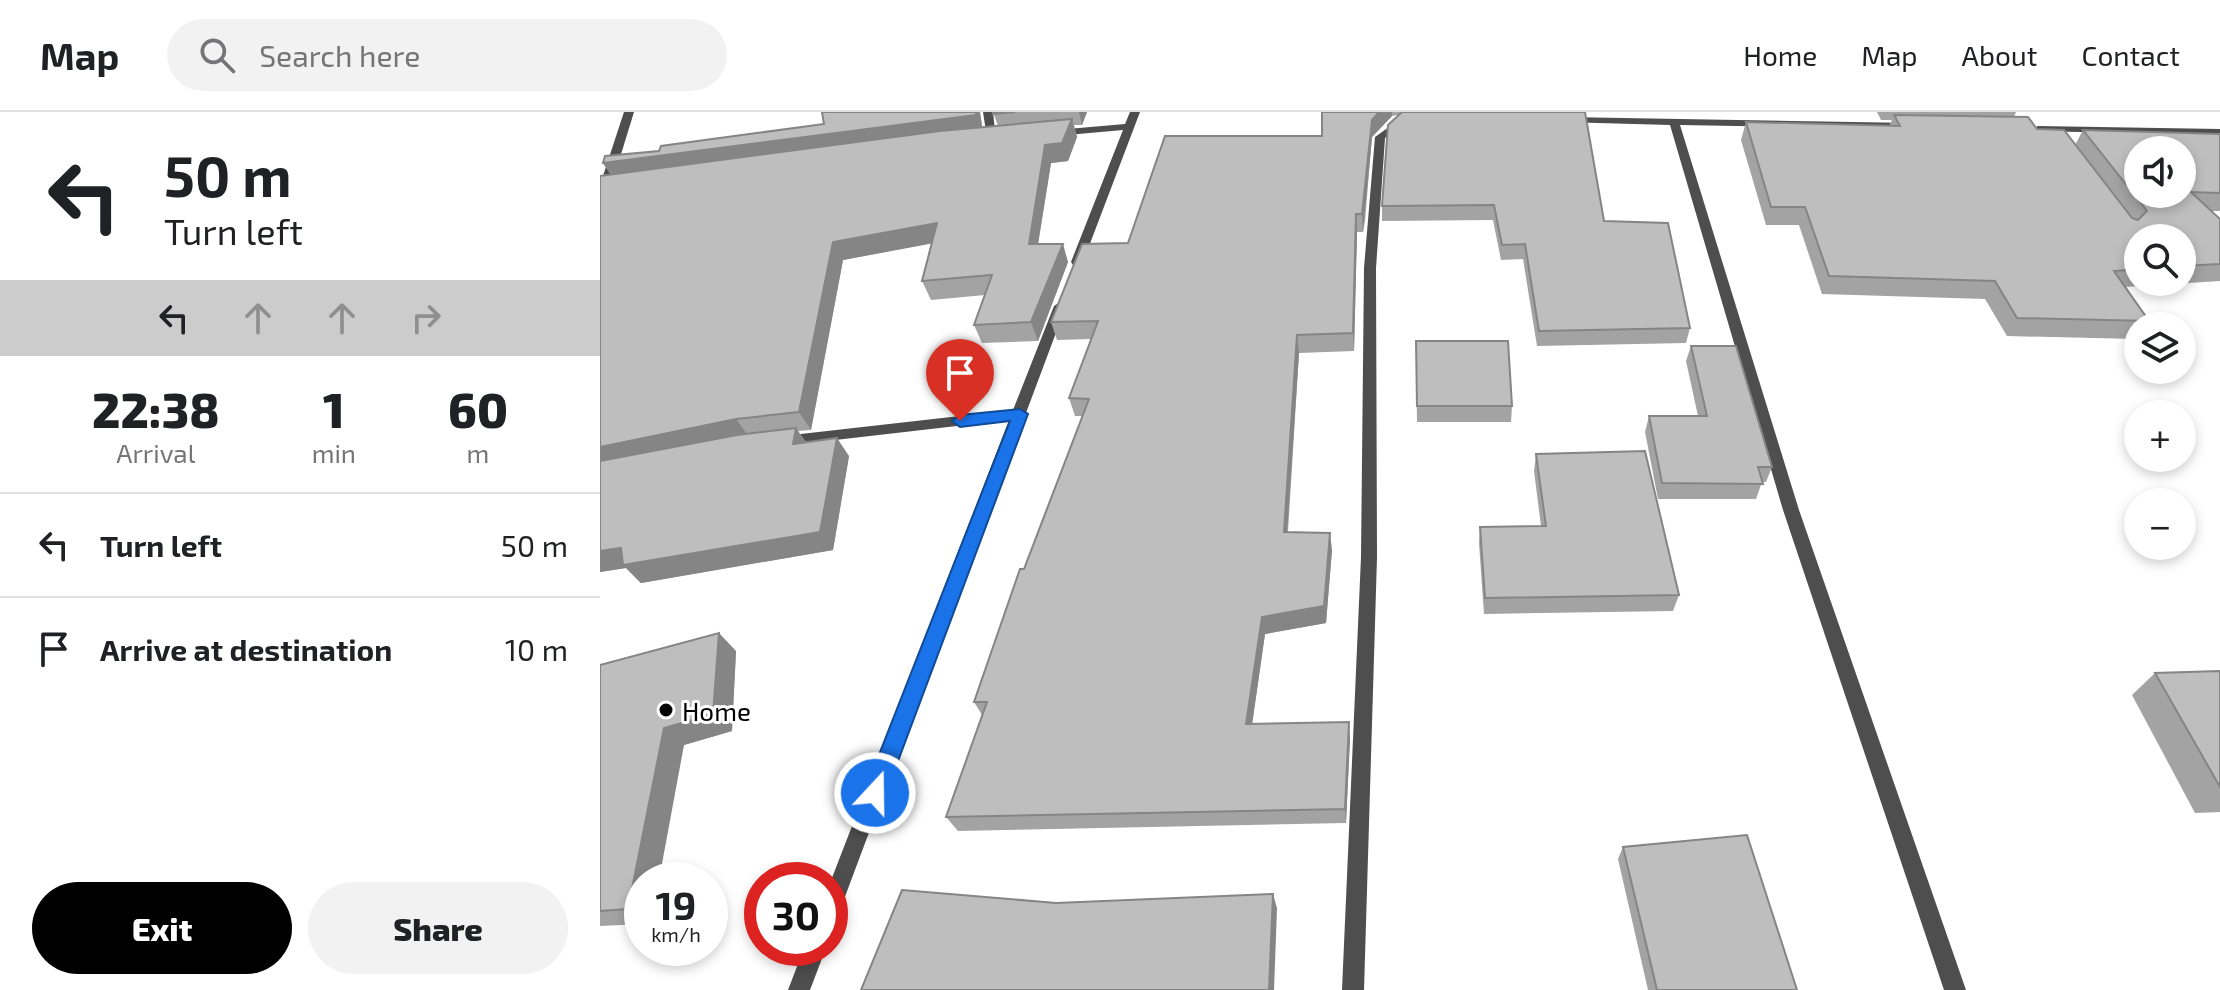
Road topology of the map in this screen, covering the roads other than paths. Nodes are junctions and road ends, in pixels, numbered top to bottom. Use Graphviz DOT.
graph roads {
  1 [pos="629,112"];
  2 [pos="988,112"];
  3 [pos="1135,112"];
  4 [pos="1546,119"];
  5 [pos="1410,120"];
  6 [pos="1674,121"];
  7 [pos="1126,127"];
  8 [pos="1925,127"];
  9 [pos="2020,129"];
  10 [pos="2051,130"];
  11 [pos="2220,132"];
  12 [pos="1037,135"];
  13 [pos="1007,137"];
  14 [pos="992,138"];
  15 [pos="976,140"];
  16 [pos="2061,142"];
  17 [pos="620,188"];
  18 [pos="602,190"];
  19 [pos="1020,414"];
  20 [pos="765,443"];
  21 [pos="848,863"];
  22 [pos="808,966"];
  23 [pos="799,990"];
  24 [pos="1353,990"];
  25 [pos="1955,990"];
  1 -- 18 [label="street"];
  2 -- 14 [label="street"];
  3 -- 7 [label="street"];
  4 -- 6 [label="street"];
  5 -- 24 [label="street"];
  6 -- 8 [label="street"];
  6 -- 25 [label="street"];
  7 -- 12 [label="street"];
  7 -- 19 [label="street"];
  9 -- 10 [label="street"];
  10 -- 11 [label="street"];
  10 -- 16 [label="street"];
  13 -- 14 [label="street"];
  14 -- 15 [label="street"];
  17 -- 18 [label="street"];
  19 -- 20 [label="street"];
  19 -- 21 [label="street"];
  22 -- 23 [label="street"];
}
